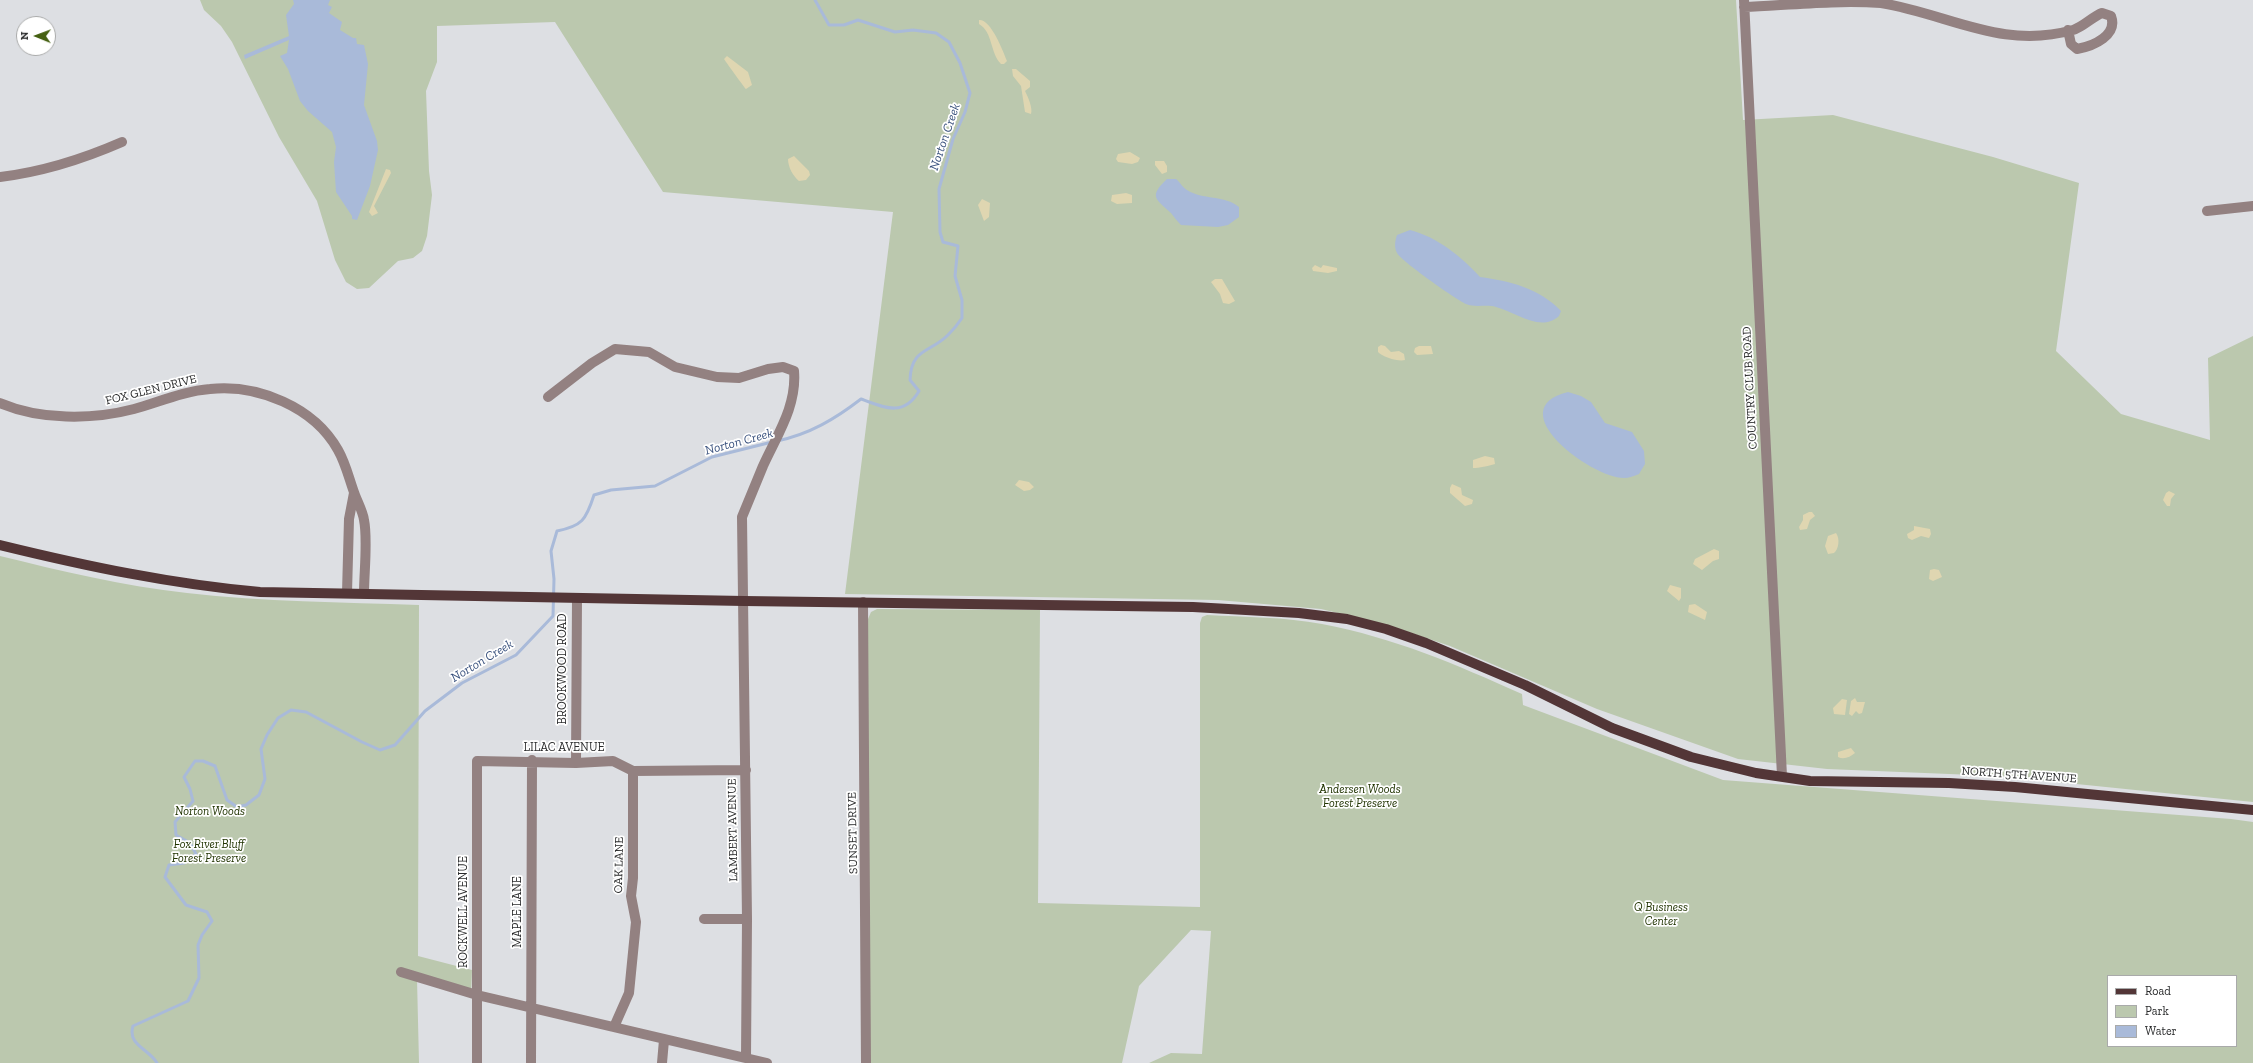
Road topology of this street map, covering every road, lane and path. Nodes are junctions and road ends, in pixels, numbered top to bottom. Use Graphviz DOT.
graph roads {
  1 [pos="1744,3"];
  2 [pos="2068,30"];
  3 [pos="122,142"];
  4 [pos="0,177"];
  5 [pos="2253,206"];
  6 [pos="2206,210"];
  7 [pos="548,397"];
  8 [pos="0,403"];
  9 [pos="354,493"];
  10 [pos="0,545"];
  11 [pos="347,592"];
  12 [pos="364,593"];
  13 [pos="577,599"];
  14 [pos="744,601"];
  15 [pos="863,602"];
  16 [pos="532,760"];
  17 [pos="477,762"];
  18 [pos="576,763"];
  19 [pos="746,770"];
  20 [pos="633,771"];
  21 [pos="1782,776"];
  22 [pos="2253,810"];
  23 [pos="704,919"];
  24 [pos="747,919"];
  25 [pos="401,972"];
  26 [pos="477,995"];
  27 [pos="531,1008"];
  28 [pos="614,1027"];
  29 [pos="664,1040"];
  30 [pos="746,1058"];
  31 [pos="477,1063"];
  32 [pos="532,1063"];
  33 [pos="662,1063"];
  34 [pos="766,1063"];
  35 [pos="866,1063"];
  1 -- 2 [label="street"];
  1 -- 21 [label="street, COUNTRY CLUB ROAD"];
  3 -- 4 [label="street"];
  5 -- 6 [label="street"];
  7 -- 14 [label="street, LAMBERT AVENUE"];
  8 -- 9 [label="street, FOX GLEN DRIVE"];
  9 -- 11 [label="street, FOX GLEN DRIVE"];
  9 -- 12 [label="street, FOX GLEN DRIVE"];
  10 -- 11 [label="main road, NORTH 5TH AVENUE"];
  11 -- 12 [label="main road, NORTH 5TH AVENUE"];
  12 -- 13 [label="main road, NORTH 5TH AVENUE"];
  13 -- 14 [label="main road, NORTH 5TH AVENUE"];
  13 -- 18 [label="street, BROOKWOOD ROAD"];
  14 -- 15 [label="main road, NORTH 5TH AVENUE"];
  14 -- 19 [label="street, LAMBERT AVENUE"];
  15 -- 21 [label="main road, NORTH 5TH AVENUE"];
  15 -- 35 [label="street, SUNSET DRIVE"];
  16 -- 17 [label="street, LILAC AVENUE"];
  16 -- 18 [label="street, LILAC AVENUE"];
  16 -- 27 [label="street, MAPLE LANE"];
  17 -- 26 [label="street, ROCKWELL AVENUE"];
  18 -- 20 [label="street, LILAC AVENUE"];
  19 -- 20 [label="street, LILAC AVENUE"];
  19 -- 24 [label="street, LAMBERT AVENUE"];
  20 -- 28 [label="street, OAK LANE"];
  21 -- 22 [label="main road, NORTH 5TH AVENUE"];
  23 -- 24 [label="street"];
  24 -- 30 [label="street, LAMBERT AVENUE"];
  25 -- 26 [label="street"];
  26 -- 27 [label="street"];
  26 -- 31 [label="street, ROCKWELL AVENUE"];
  27 -- 28 [label="street"];
  27 -- 32 [label="street, MAPLE LANE"];
  28 -- 29 [label="street"];
  29 -- 30 [label="street"];
  29 -- 33 [label="street"];
  30 -- 34 [label="street"];
}
